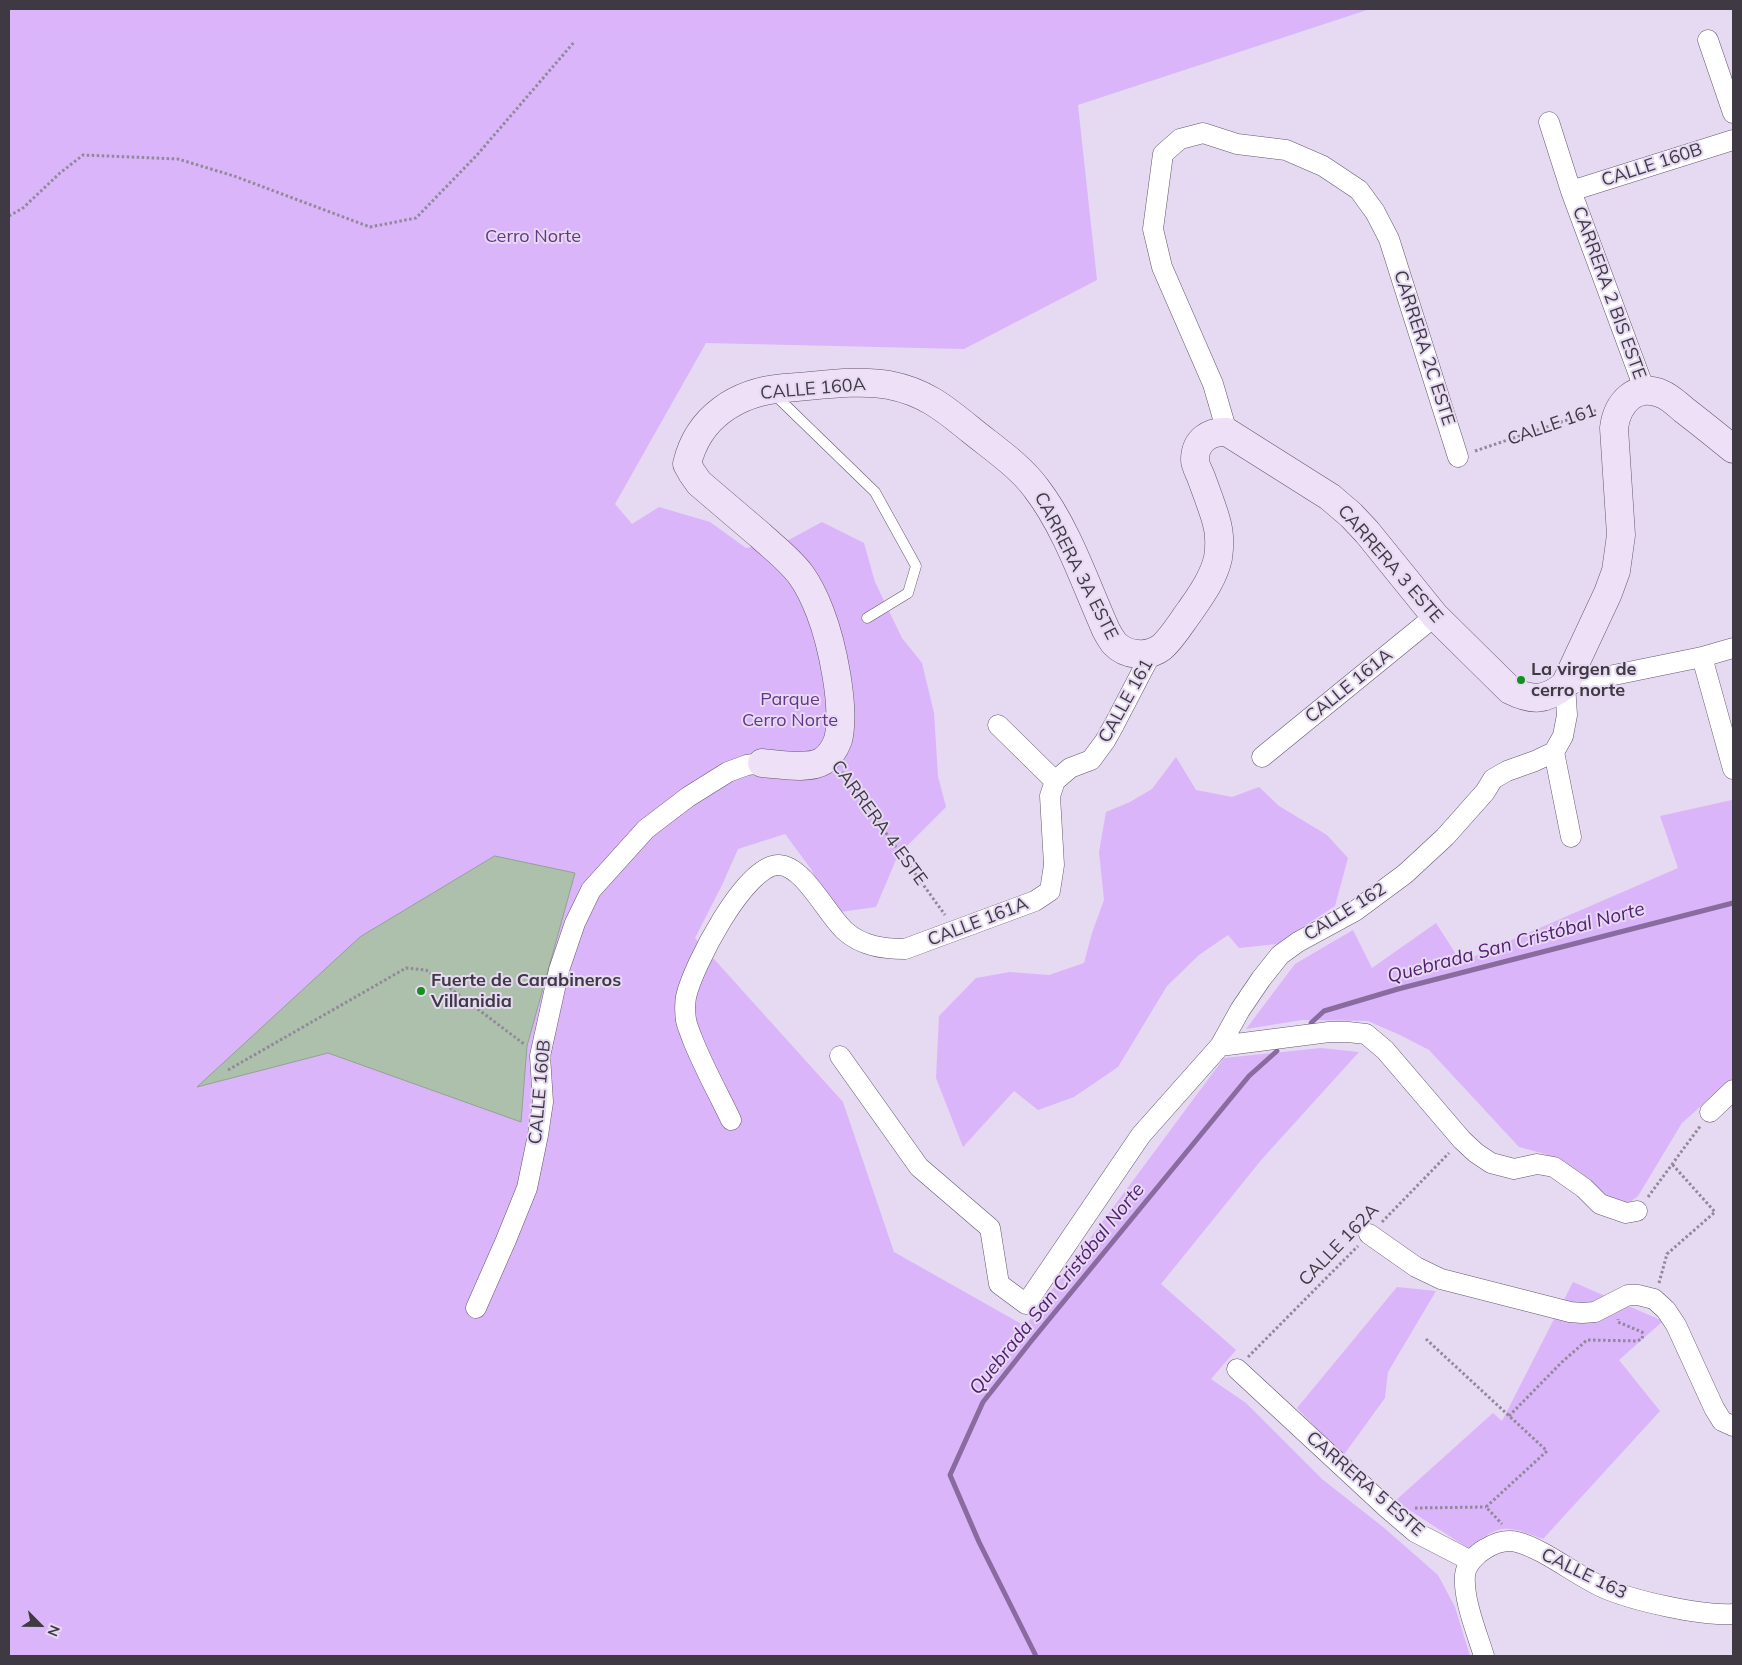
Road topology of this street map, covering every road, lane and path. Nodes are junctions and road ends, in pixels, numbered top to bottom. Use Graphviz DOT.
graph roads {
  1 [pos="1708,40"];
  2 [pos="575,41"];
  3 [pos="1733,113"];
  4 [pos="1549,122"];
  5 [pos="1733,140"];
  6 [pos="1571,191"];
  7 [pos="9,216"];
  8 [pos="770,389"];
  9 [pos="1635,395"];
  10 [pos="939,405"];
  11 [pos="1227,432"];
  12 [pos="1733,449"];
  13 [pos="1458,457"];
  14 [pos="688,464"];
  15 [pos="1435,616"];
  16 [pos="867,618"];
  17 [pos="1733,648"];
  18 [pos="1151,654"];
  19 [pos="1702,657"];
  20 [pos="1564,685"];
  21 [pos="998,725"];
  22 [pos="1554,752"];
  23 [pos="830,755"];
  24 [pos="1262,757"];
  25 [pos="762,763"];
  26 [pos="1733,769"];
  27 [pos="1055,781"];
  28 [pos="1571,837"];
  29 [pos="957,931"];
  30 [pos="1220,1046"];
  31 [pos="540,1056"];
  32 [pos="840,1056"];
  33 [pos="228,1070"];
  34 [pos="1733,1090"];
  35 [pos="1710,1112"];
  36 [pos="731,1120"];
  37 [pos="1462,1140"];
  38 [pos="1672,1164"];
  39 [pos="1637,1211"];
  40 [pos="1369,1234"];
  41 [pos="1654,1299"];
  42 [pos="476,1308"];
  43 [pos="1620,1316"];
  44 [pos="1426,1339"];
  45 [pos="1237,1369"];
  46 [pos="1509,1416"];
  47 [pos="1733,1426"];
  48 [pos="1486,1507"];
  49 [pos="1387,1508"];
  50 [pos="1518,1542"];
  51 [pos="1472,1561"];
  52 [pos="1733,1614"];
  53 [pos="1484,1656"];
  1 -- 3 [label="street"];
  2 -- 7 [label="path"];
  4 -- 6 [label="street, CARRERA 2 BIS ESTE"];
  5 -- 6 [label="street, CALLE 160B"];
  6 -- 9 [label="street, CARRERA 2 BIS ESTE"];
  8 -- 10 [label="street, CALLE 160A"];
  8 -- 14 [label="street, CALLE 160A"];
  8 -- 16 [label="lane"];
  9 -- 12 [label="street, CARRERA 2 BIS ESTE"];
  9 -- 13 [label="path, CALLE 161"];
  9 -- 20 [label="street"];
  10 -- 18 [label="street, CARRERA 3A ESTE"];
  11 -- 13 [label="street, CARRERA 2C ESTE"];
  11 -- 15 [label="street, CARRERA 3 ESTE"];
  11 -- 18 [label="street, CALLE 161"];
  14 -- 23 [label="street, CARRERA 4 ESTE"];
  15 -- 20 [label="street, CARRERA 3 ESTE"];
  15 -- 24 [label="street, CALLE 161A"];
  17 -- 19 [label="street"];
  18 -- 27 [label="street, CALLE 161"];
  19 -- 20 [label="street"];
  19 -- 26 [label="street"];
  20 -- 22 [label="street"];
  21 -- 27 [label="street"];
  22 -- 28 [label="street"];
  22 -- 30 [label="street, CALLE 162"];
  23 -- 25 [label="street, CALLE 160B"];
  23 -- 29 [label="path, CARRERA 4 ESTE"];
  25 -- 31 [label="street, CALLE 160B"];
  27 -- 29 [label="street, CALLE 161A"];
  29 -- 36 [label="street, CALLE 161A"];
  30 -- 32 [label="street, CALLE 162"];
  30 -- 37 [label="street"];
  31 -- 33 [label="path"];
  31 -- 42 [label="street, CALLE 160B"];
  34 -- 35 [label="street"];
  35 -- 38 [label="path"];
  37 -- 39 [label="street"];
  37 -- 40 [label="path, CALLE 162A"];
  38 -- 39 [label="path"];
  38 -- 41 [label="path"];
  40 -- 41 [label="street"];
  40 -- 45 [label="path, CALLE 162A"];
  41 -- 47 [label="street"];
  43 -- 46 [label="path"];
  44 -- 46 [label="path"];
  45 -- 49 [label="street, CARRERA 5 ESTE"];
  46 -- 48 [label="path"];
  48 -- 49 [label="path"];
  48 -- 50 [label="path"];
  49 -- 51 [label="street, CARRERA 5 ESTE"];
  50 -- 51 [label="street"];
  50 -- 52 [label="street, CALLE 163"];
  51 -- 53 [label="street"];
}
